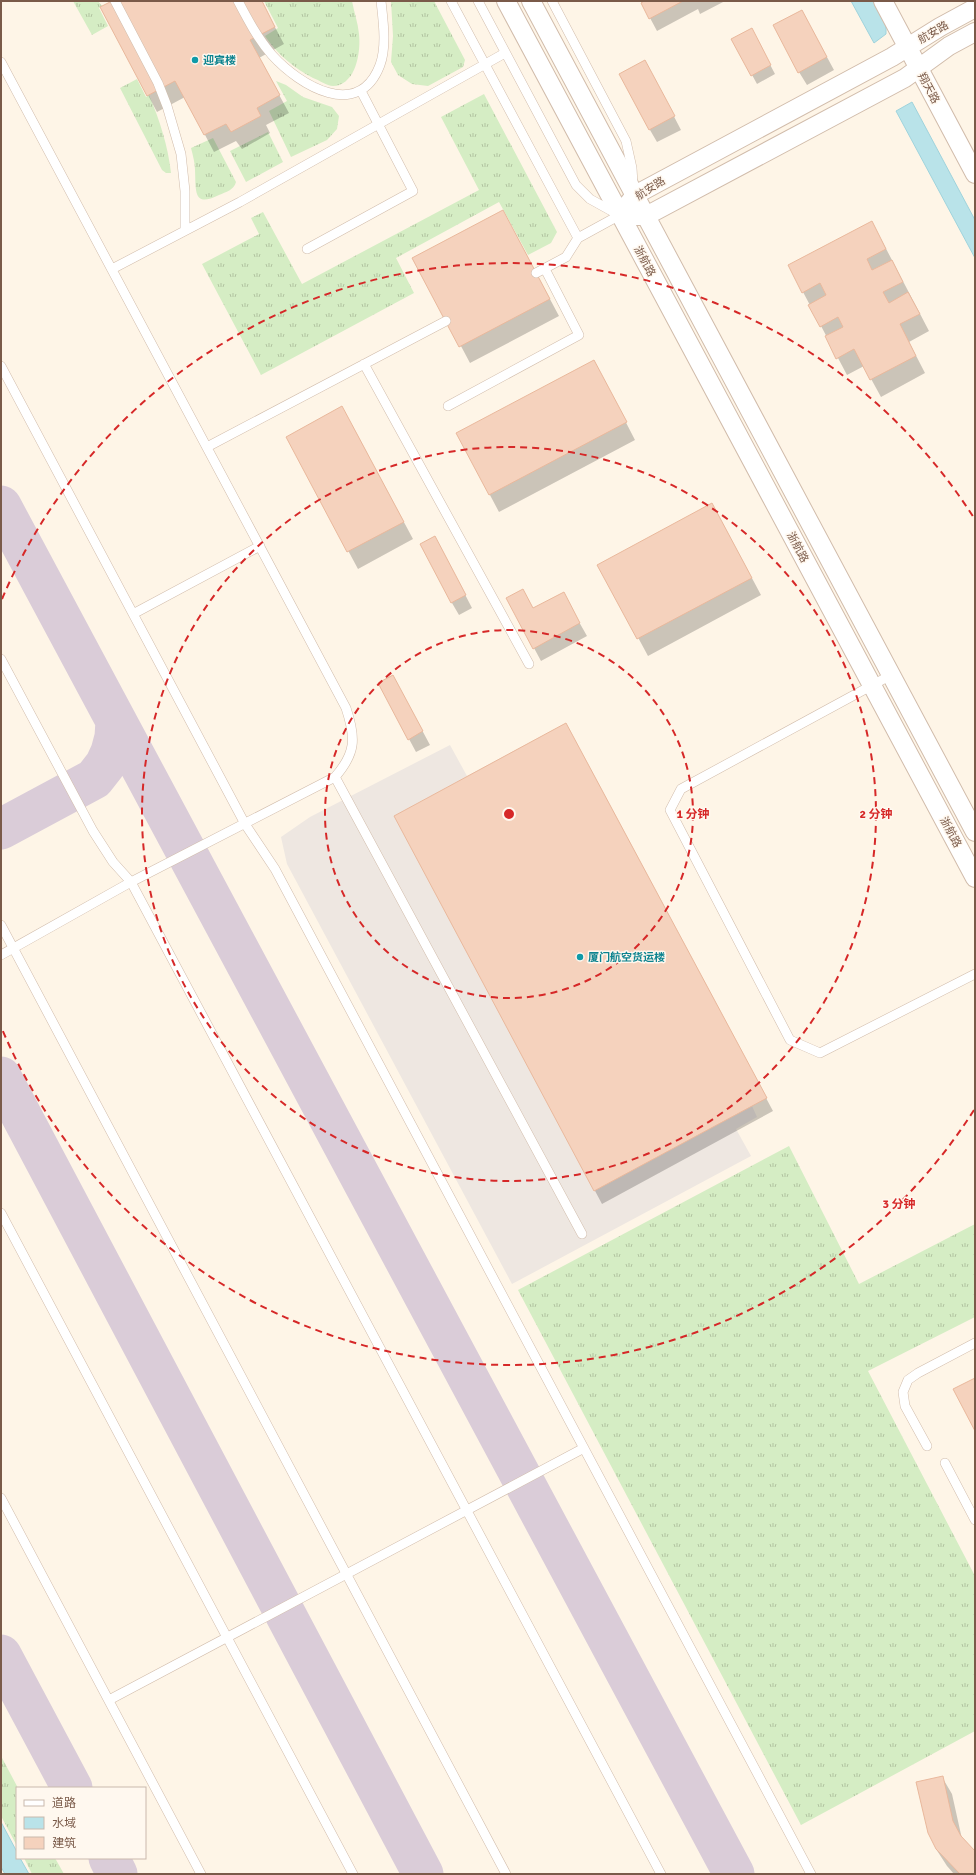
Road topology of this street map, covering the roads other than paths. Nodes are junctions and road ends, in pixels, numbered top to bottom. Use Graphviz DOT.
graph roads {
  1 [pos="115,1"];
  2 [pos="238,1"];
  3 [pos="380,1"];
  4 [pos="451,1"];
  5 [pos="478,1"];
  6 [pos="506,1"];
  7 [pos="531,1"];
  8 [pos="552,1"];
  9 [pos="883,1"];
  10 [pos="975,8"];
  11 [pos="975,32"];
  12 [pos="907,47"];
  13 [pos="505,54"];
  14 [pos="1,62"];
  15 [pos="486,65"];
  16 [pos="918,68"];
  17 [pos="4,76"];
  18 [pos="361,91"];
  19 [pos="378,124"];
  20 [pos="975,174"];
  21 [pos="634,195"];
  22 [pos="620,216"];
  23 [pos="646,216"];
  24 [pos="185,229"];
  25 [pos="578,238"];
  26 [pos="307,249"];
  27 [pos="112,269"];
  28 [pos="446,321"];
  29 [pos="364,364"];
  30 [pos="1,366"];
  31 [pos="448,406"];
  32 [pos="207,447"];
  33 [pos="260,546"];
  34 [pos="133,614"];
  35 [pos="1,658"];
  36 [pos="529,664"];
  37 [pos="891,675"];
  38 [pos="872,685"];
  39 [pos="335,777"];
  40 [pos="245,824"];
  41 [pos="975,832"];
  42 [pos="975,878"];
  43 [pos="132,882"];
  44 [pos="1,925"];
  45 [pos="13,948"];
  46 [pos="1,955"];
  47 [pos="975,974"];
  48 [pos="1,1213"];
  49 [pos="582,1234"];
  50 [pos="975,1343"];
  51 [pos="927,1446"];
  52 [pos="584,1448"];
  53 [pos="945,1463"];
  54 [pos="1,1498"];
  55 [pos="466,1510"];
  56 [pos="975,1520"];
  57 [pos="348,1574"];
  58 [pos="227,1638"];
  59 [pos="109,1700"];
  60 [pos="200,1874"];
  61 [pos="353,1874"];
  62 [pos="506,1874"];
  63 [pos="661,1874"];
  64 [pos="811,1874"];
  1 -- 24 [label="lane"];
  2 -- 18 [label="lane"];
  3 -- 18 [label="lane"];
  4 -- 15 [label="lane"];
  5 -- 13 [label="lane"];
  6 -- 22 [label="street, 浙航路"];
  7 -- 21 [label="street, 浙航路"];
  8 -- 21 [label="lane, 浙航路"];
  9 -- 12 [label="street, 翔天路"];
  10 -- 12 [label="street, 航安路"];
  11 -- 16 [label="street, 航安路"];
  12 -- 16 [label="street, 翔天路"];
  12 -- 21 [label="street, 航安路"];
  13 -- 15 [label="lane"];
  13 -- 22 [label="lane"];
  14 -- 17 [label="lane"];
  15 -- 19 [label="lane"];
  15 -- 25 [label="lane"];
  16 -- 20 [label="street, 翔天路"];
  16 -- 23 [label="street, 航安路"];
  17 -- 27 [label="lane"];
  18 -- 19 [label="lane"];
  19 -- 24 [label="lane"];
  19 -- 26 [label="lane"];
  21 -- 22 [label="street, 航安路"];
  21 -- 23 [label="street, 浙航路"];
  22 -- 23 [label="street, 航安路"];
  22 -- 25 [label="lane"];
  22 -- 38 [label="street, 浙航路"];
  23 -- 37 [label="street, 浙航路"];
  24 -- 27 [label="lane"];
  25 -- 31 [label="lane"];
  27 -- 32 [label="lane"];
  28 -- 29 [label="lane"];
  29 -- 32 [label="lane"];
  29 -- 36 [label="lane"];
  30 -- 34 [label="lane"];
  32 -- 33 [label="lane"];
  33 -- 34 [label="lane"];
  33 -- 39 [label="lane"];
  34 -- 40 [label="lane"];
  35 -- 43 [label="lane"];
  37 -- 38 [label="lane"];
  37 -- 41 [label="street, 浙航路"];
  38 -- 42 [label="street, 浙航路"];
  38 -- 47 [label="lane"];
  39 -- 40 [label="lane"];
  39 -- 49 [label="lane"];
  40 -- 43 [label="lane"];
  40 -- 52 [label="lane"];
  43 -- 45 [label="lane"];
  43 -- 55 [label="lane"];
  44 -- 45 [label="lane"];
  45 -- 46 [label="lane"];
  45 -- 57 [label="lane"];
  48 -- 58 [label="lane"];
  50 -- 51 [label="lane"];
  52 -- 55 [label="lane"];
  52 -- 64 [label="lane"];
  53 -- 56 [label="lane"];
  54 -- 59 [label="lane"];
  55 -- 57 [label="lane"];
  55 -- 63 [label="lane"];
  57 -- 58 [label="lane"];
  57 -- 62 [label="lane"];
  58 -- 59 [label="lane"];
  58 -- 61 [label="lane"];
  59 -- 60 [label="lane"];
}
